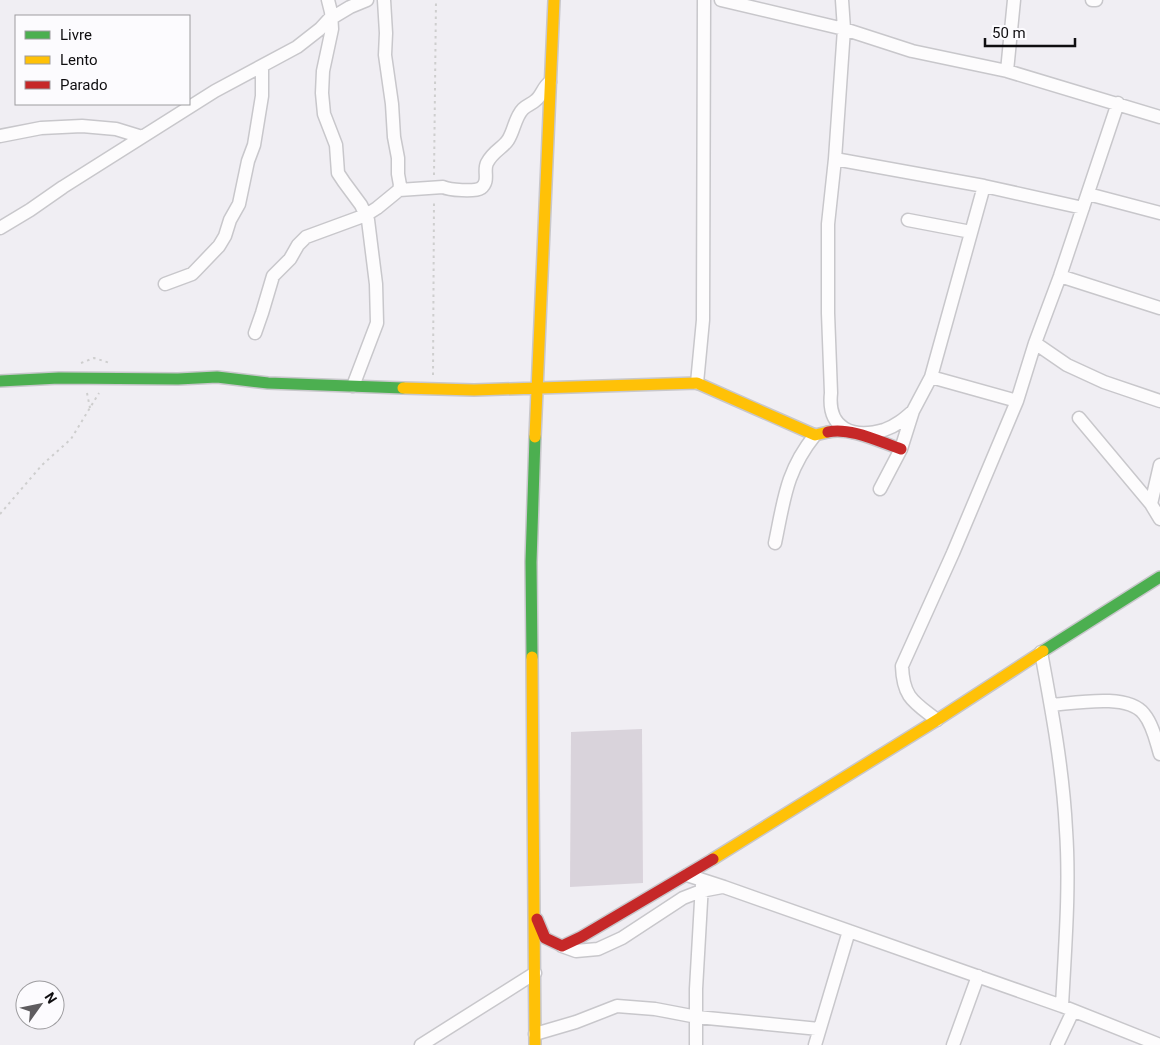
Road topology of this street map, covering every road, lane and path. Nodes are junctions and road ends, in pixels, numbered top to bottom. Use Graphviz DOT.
graph roads {
  1 [pos="328,0"];
  2 [pos="367,0"];
  3 [pos="384,0"];
  4 [pos="554,0"];
  5 [pos="704,0"];
  6 [pos="724,0"];
  7 [pos="842,0"];
  8 [pos="1014,0"];
  9 [pos="1092,0"];
  10 [pos="1096,0"];
  11 [pos="331,17"];
  12 [pos="844,29"];
  13 [pos="262,67"];
  14 [pos="1007,71"];
  15 [pos="550,82"];
  16 [pos="1118,103"];
  17 [pos="1160,117"];
  18 [pos="0,136"];
  19 [pos="142,137"];
  20 [pos="835,159"];
  21 [pos="984,186"];
  22 [pos="399,190"];
  23 [pos="1088,194"];
  24 [pos="1083,208"];
  25 [pos="1160,213"];
  26 [pos="366,215"];
  27 [pos="908,220"];
  28 [pos="0,228"];
  29 [pos="971,232"];
  30 [pos="1060,276"];
  31 [pos="164,284"];
  32 [pos="1160,308"];
  33 [pos="255,333"];
  34 [pos="1035,343"];
  35 [pos="931,377"];
  36 [pos="0,382"];
  37 [pos="697,382"];
  38 [pos="353,386"];
  39 [pos="536,387"];
  40 [pos="1017,401"];
  41 [pos="1160,401"];
  42 [pos="90,408"];
  43 [pos="913,411"];
  44 [pos="1079,418"];
  45 [pos="850,432"];
  46 [pos="815,435"];
  47 [pos="901,448"];
  48 [pos="1160,465"];
  49 [pos="880,489"];
  50 [pos="1151,504"];
  51 [pos="0,514"];
  52 [pos="1160,519"];
  53 [pos="775,543"];
  54 [pos="1160,577"];
  55 [pos="1041,652"];
  56 [pos="1051,705"];
  57 [pos="937,720"];
  58 [pos="1160,754"];
  59 [pos="687,875"];
  60 [pos="702,885"];
  61 [pos="534,911"];
  62 [pos="849,931"];
  63 [pos="562,946"];
  64 [pos="535,972"];
  65 [pos="978,976"];
  66 [pos="1067,1008"];
  67 [pos="697,1017"];
  68 [pos="535,1040"];
  69 [pos="818,1040"];
  70 [pos="422,1045"];
  71 [pos="696,1045"];
  72 [pos="953,1045"];
  73 [pos="1057,1045"];
  74 [pos="1160,1045"];
  1 -- 11 [label="street"];
  2 -- 11 [label="street"];
  3 -- 22 [label="street"];
  4 -- 15 [label="street"];
  5 -- 37 [label="street"];
  6 -- 12 [label="street"];
  7 -- 12 [label="street"];
  8 -- 14 [label="street"];
  9 -- 10 [label="street"];
  11 -- 13 [label="street"];
  11 -- 26 [label="street"];
  12 -- 14 [label="street"];
  12 -- 20 [label="street"];
  13 -- 19 [label="street"];
  13 -- 31 [label="street"];
  14 -- 16 [label="street"];
  15 -- 22 [label="street"];
  15 -- 39 [label="street"];
  16 -- 17 [label="street"];
  16 -- 23 [label="street"];
  18 -- 19 [label="street"];
  19 -- 28 [label="street"];
  20 -- 21 [label="street"];
  20 -- 45 [label="street"];
  21 -- 24 [label="street"];
  21 -- 29 [label="street"];
  22 -- 26 [label="street"];
  23 -- 24 [label="street"];
  23 -- 25 [label="street"];
  24 -- 30 [label="street"];
  26 -- 33 [label="street"];
  26 -- 38 [label="street"];
  27 -- 29 [label="street"];
  29 -- 35 [label="street"];
  30 -- 32 [label="street"];
  30 -- 34 [label="street"];
  34 -- 40 [label="street"];
  34 -- 41 [label="street"];
  35 -- 40 [label="street"];
  35 -- 43 [label="street"];
  36 -- 38 [label="street"];
  37 -- 39 [label="street"];
  37 -- 46 [label="street"];
  38 -- 39 [label="street"];
  39 -- 61 [label="street"];
  40 -- 57 [label="street"];
  42 -- 51 [label="path"];
  43 -- 45 [label="street"];
  43 -- 47 [label="street"];
  44 -- 50 [label="street"];
  45 -- 46 [label="street"];
  45 -- 47 [label="street"];
  46 -- 53 [label="street"];
  47 -- 49 [label="street"];
  48 -- 50 [label="street"];
  50 -- 52 [label="street"];
  54 -- 55 [label="street"];
  55 -- 56 [label="street"];
  55 -- 57 [label="street"];
  56 -- 58 [label="street"];
  56 -- 66 [label="street"];
  57 -- 59 [label="street"];
  59 -- 60 [label="street"];
  59 -- 63 [label="street"];
  60 -- 62 [label="street"];
  60 -- 63 [label="street"];
  60 -- 67 [label="street"];
  61 -- 63 [label="street"];
  61 -- 64 [label="street"];
  62 -- 65 [label="street"];
  62 -- 69 [label="street"];
  64 -- 68 [label="street"];
  64 -- 70 [label="street"];
  65 -- 66 [label="street"];
  65 -- 72 [label="street"];
  66 -- 73 [label="street"];
  66 -- 74 [label="street"];
  67 -- 68 [label="street"];
  67 -- 69 [label="street"];
  67 -- 71 [label="street"];
}
